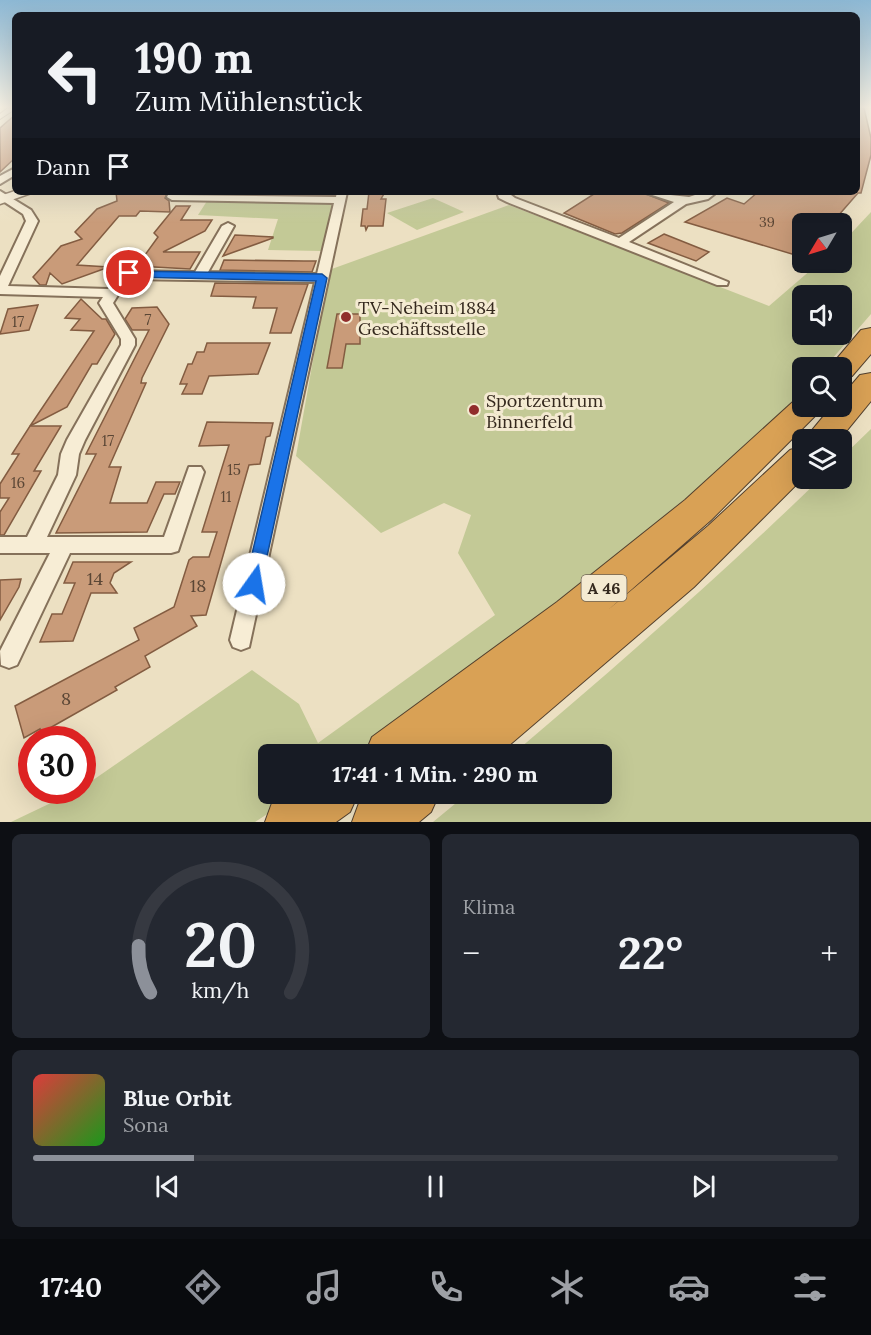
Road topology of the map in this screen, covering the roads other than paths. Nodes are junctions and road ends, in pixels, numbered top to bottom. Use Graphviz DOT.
graph roads {
  1 [pos="4,195"];
  2 [pos="502,195"];
  3 [pos="660,195"];
  4 [pos="708,195"];
  5 [pos="341,196"];
  6 [pos="172,197"];
  7 [pos="683,201"];
  8 [pos="228,225"];
  9 [pos="620,242"];
  10 [pos="200,275"];
  11 [pos="322,278"];
  12 [pos="722,282"];
  13 [pos="0,290"];
  14 [pos="110,293"];
  15 [pos="871,336"];
  16 [pos="852,358"];
  17 [pos="871,382"];
  18 [pos="795,417"];
  19 [pos="830,429"];
  20 [pos="792,468"];
  21 [pos="195,472"];
  22 [pos="0,545"];
  23 [pos="33,545"];
  24 [pos="64,545"];
  25 [pos="241,640"];
  26 [pos="9,657"];
  27 [pos="401,744"];
  28 [pos="474,744"];
  29 [pos="317,804"];
  30 [pos="400,804"];
  31 [pos="291,822"];
  32 [pos="378,822"];
  1 -- 13 [label="street"];
  2 -- 9 [label="street"];
  3 -- 7 [label="street"];
  4 -- 7 [label="street"];
  5 -- 6 [label="street"];
  5 -- 11 [label="street"];
  7 -- 9 [label="street"];
  8 -- 10 [label="street"];
  9 -- 12 [label="street"];
  10 -- 11 [label="street"];
  10 -- 14 [label="street"];
  11 -- 25 [label="street"];
  13 -- 14 [label="street"];
  14 -- 23 [label="street"];
  15 -- 16 [label="highway"];
  17 -- 19 [label="highway"];
  18 -- 27 [label="highway, A 46"];
  20 -- 28 [label="highway, A 46"];
  21 -- 24 [label="street"];
  22 -- 23 [label="street"];
  23 -- 24 [label="street"];
  24 -- 26 [label="street"];
  29 -- 31 [label="highway"];
  30 -- 32 [label="highway"];
}
